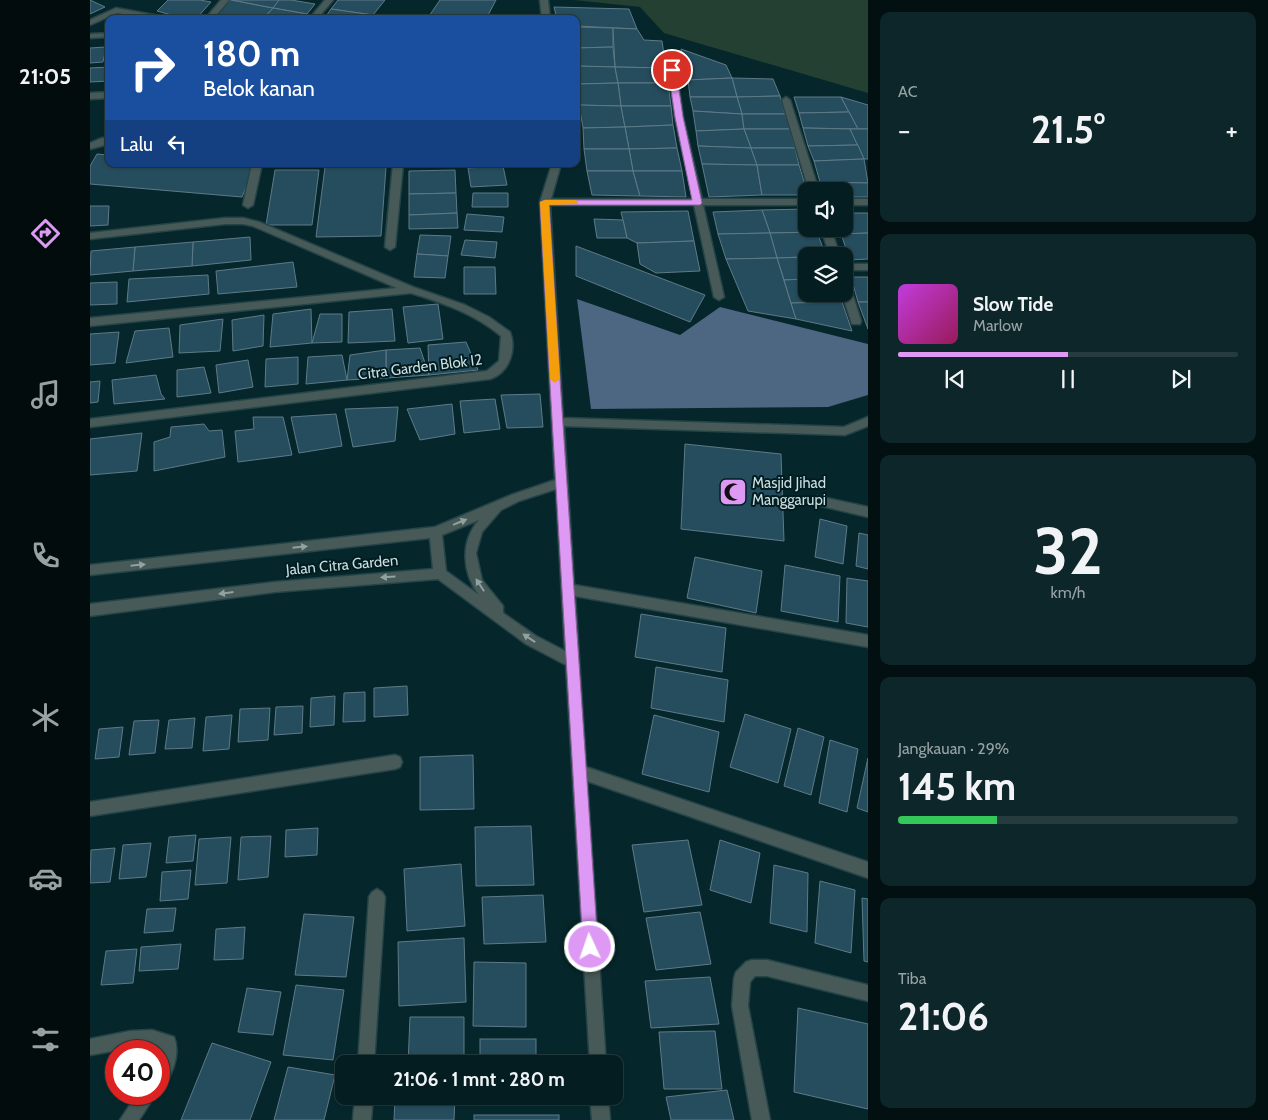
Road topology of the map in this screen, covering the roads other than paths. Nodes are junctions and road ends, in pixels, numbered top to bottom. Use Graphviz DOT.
graph roads {
  1 [pos="225,0"];
  2 [pos="329,0"];
  3 [pos="544,0"];
  4 [pos="107,15"];
  5 [pos="143,15"];
  6 [pos="212,15"];
  7 [pos="316,15"];
  8 [pos="546,15"];
  9 [pos="105,16"];
  10 [pos="90,24"];
  11 [pos="105,35"];
  12 [pos="90,36"];
  13 [pos="670,55"];
  14 [pos="105,95"];
  15 [pos="90,96"];
  16 [pos="786,100"];
  17 [pos="105,141"];
  18 [pos="90,146"];
  19 [pos="256,167"];
  20 [pos="398,167"];
  21 [pos="555,167"];
  22 [pos="811,182"];
  23 [pos="545,202"];
  24 [pos="798,202"];
  25 [pos="853,202"];
  26 [pos="868,202"];
  27 [pos="697,203"];
  28 [pos="248,206"];
  29 [pos="90,236"];
  30 [pos="390,247"];
  31 [pos="853,267"];
  32 [pos="868,267"];
  33 [pos="411,290"];
  34 [pos="719,297"];
  35 [pos="850,302"];
  36 [pos="856,321"];
  37 [pos="90,322"];
  38 [pos="868,421"];
  39 [pos="557,422"];
  40 [pos="90,423"];
  41 [pos="560,483"];
  42 [pos="817,502"];
  43 [pos="497,507"];
  44 [pos="868,512"];
  45 [pos="436,532"];
  46 [pos="90,570"];
  47 [pos="440,574"];
  48 [pos="569,590"];
  49 [pos="90,610"];
  50 [pos="509,624"];
  51 [pos="868,641"];
  52 [pos="572,661"];
  53 [pos="395,762"];
  54 [pos="580,772"];
  55 [pos="90,809"];
  56 [pos="868,870"];
  57 [pos="377,897"];
  58 [pos="868,993"];
  59 [pos="136,1040"];
  60 [pos="164,1040"];
  61 [pos="105,1045"];
  62 [pos="90,1047"];
  63 [pos="367,1055"];
  64 [pos="597,1055"];
  65 [pos="139,1105"];
  66 [pos="363,1105"];
  67 [pos="600,1105"];
  68 [pos="129,1120"];
  69 [pos="362,1120"];
  70 [pos="601,1120"];
  71 [pos="762,1120"];
  1 -- 6 [label="street"];
  2 -- 7 [label="street"];
  3 -- 8 [label="street"];
  4 -- 5 [label="street"];
  9 -- 10 [label="street"];
  11 -- 12 [label="street"];
  13 -- 27 [label="street"];
  14 -- 15 [label="street"];
  16 -- 22 [label="street"];
  17 -- 18 [label="street"];
  19 -- 28 [label="street"];
  20 -- 30 [label="street"];
  21 -- 23 [label="street"];
  23 -- 27 [label="street"];
  23 -- 39 [label="street"];
  24 -- 27 [label="street"];
  25 -- 26 [label="street"];
  27 -- 34 [label="street"];
  29 -- 33 [label="street"];
  31 -- 32 [label="street"];
  33 -- 37 [label="street, Citra Garden Blok I2"];
  33 -- 40 [label="street, Citra Garden Blok I2"];
  35 -- 36 [label="street"];
  38 -- 39 [label="street"];
  39 -- 41 [label="street"];
  41 -- 43 [label="street, Jalan Citra Garden"];
  41 -- 48 [label="street"];
  42 -- 44 [label="street"];
  45 -- 43 [label="street, Jalan Citra Garden, one-way"];
  50 -- 43 [label="street, one-way"];
  46 -- 45 [label="street, Jalan Citra Garden, one-way"];
  45 -- 47 [label="street"];
  47 -- 49 [label="street, Jalan Citra Garden, one-way"];
  47 -- 50 [label="street"];
  48 -- 51 [label="street"];
  48 -- 52 [label="street"];
  52 -- 50 [label="street, one-way"];
  52 -- 54 [label="street"];
  53 -- 55 [label="street"];
  54 -- 56 [label="street"];
  54 -- 64 [label="street"];
  57 -- 63 [label="street"];
  58 -- 71 [label="street"];
  59 -- 60 [label="street"];
  61 -- 62 [label="street"];
  65 -- 68 [label="street"];
  66 -- 69 [label="street"];
  67 -- 70 [label="street"];
}
